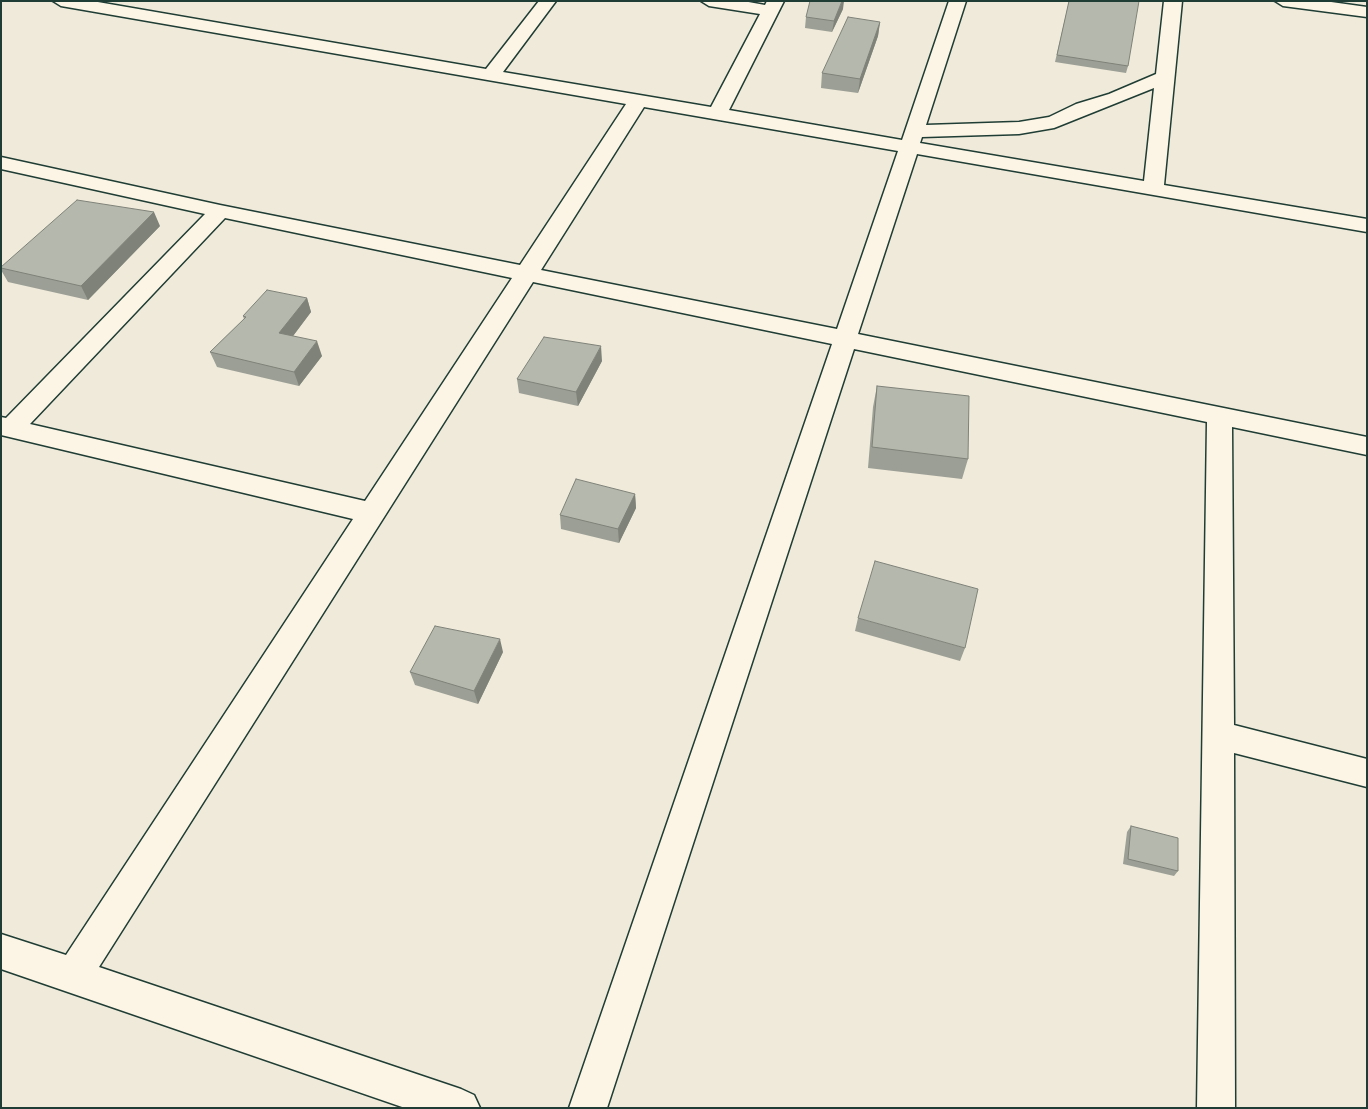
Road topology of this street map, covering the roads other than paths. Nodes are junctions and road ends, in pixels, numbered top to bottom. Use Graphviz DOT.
graph roads {
  1 [pos="61,1"];
  2 [pos="548,1"];
  3 [pos="709,1"];
  4 [pos="958,1"];
  5 [pos="1173,1"];
  6 [pos="1283,1"];
  7 [pos="774,6"];
  8 [pos="1367,12"];
  9 [pos="491,75"];
  10 [pos="1165,77"];
  11 [pos="638,101"];
  12 [pos="717,114"];
  13 [pos="912,139"];
  14 [pos="1,163"];
  15 [pos="1153,189"];
  16 [pos="220,210"];
  17 [pos="1367,226"];
  18 [pos="526,273"];
  19 [pos="846,339"];
  20 [pos="1220,416"];
  21 [pos="6,427"];
  22 [pos="1367,446"];
  23 [pos="372,512"];
  24 [pos="1218,735"];
  25 [pos="1367,773"];
  26 [pos="1,951"];
  27 [pos="73,976"];
  28 [pos="461,1108"];
  29 [pos="588,1108"];
  30 [pos="1216,1108"];
  1 -- 9 [label="street"];
  2 -- 9 [label="street"];
  3 -- 7 [label="street"];
  4 -- 13 [label="street"];
  5 -- 10 [label="street"];
  6 -- 8 [label="street"];
  7 -- 12 [label="street"];
  9 -- 11 [label="street"];
  10 -- 13 [label="street"];
  10 -- 15 [label="street"];
  11 -- 12 [label="street"];
  11 -- 18 [label="street"];
  12 -- 13 [label="street"];
  13 -- 15 [label="street"];
  13 -- 19 [label="street"];
  14 -- 16 [label="street"];
  15 -- 17 [label="street"];
  16 -- 18 [label="street"];
  16 -- 21 [label="street"];
  18 -- 19 [label="street"];
  18 -- 23 [label="street"];
  19 -- 20 [label="street"];
  19 -- 29 [label="street"];
  20 -- 22 [label="street"];
  20 -- 24 [label="street"];
  21 -- 23 [label="street"];
  23 -- 27 [label="street"];
  24 -- 25 [label="street"];
  24 -- 30 [label="street"];
  26 -- 27 [label="street"];
  27 -- 28 [label="street"];
}
